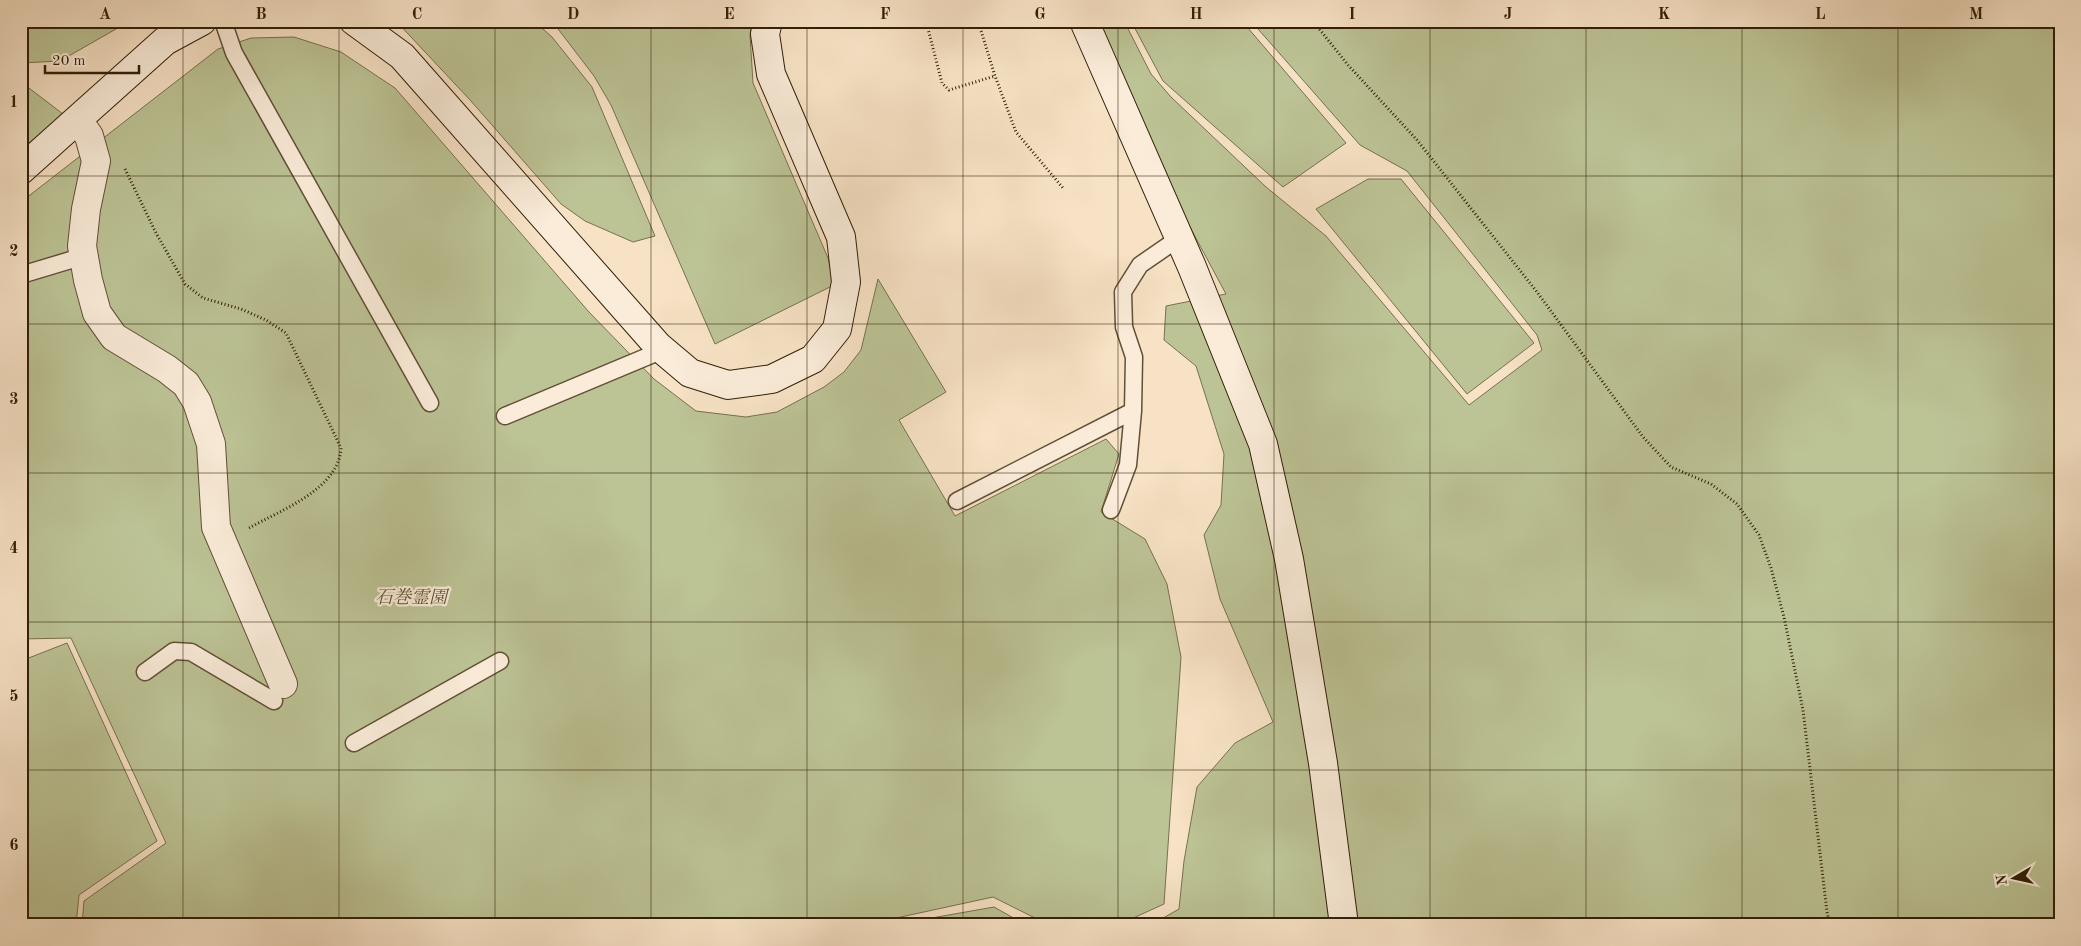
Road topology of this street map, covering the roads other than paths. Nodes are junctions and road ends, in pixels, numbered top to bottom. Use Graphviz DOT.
graph roads {
  1 [pos="202,21"];
  2 [pos="223,21"];
  3 [pos="354,21"];
  4 [pos="768,21"];
  5 [pos="1084,21"];
  6 [pos="165,31"];
  7 [pos="78,120"];
  8 [pos="21,170"];
  9 [pos="1179,238"];
  10 [pos="84,256"];
  11 [pos="21,275"];
  12 [pos="663,350"];
  13 [pos="430,403"];
  14 [pos="1133,411"];
  15 [pos="505,416"];
  16 [pos="958,501"];
  17 [pos="1111,510"];
  18 [pos="500,661"];
  19 [pos="145,672"];
  20 [pos="279,692"];
  21 [pos="354,742"];
  22 [pos="1344,925"];
  1 -- 6 [label="street"];
  2 -- 13 [label="lane"];
  3 -- 12 [label="street"];
  4 -- 12 [label="street"];
  5 -- 9 [label="street"];
  6 -- 7 [label="street"];
  7 -- 8 [label="street"];
  7 -- 10 [label="street"];
  9 -- 14 [label="lane"];
  9 -- 22 [label="street"];
  10 -- 11 [label="lane"];
  10 -- 20 [label="street"];
  12 -- 15 [label="lane"];
  14 -- 16 [label="lane"];
  14 -- 17 [label="lane"];
  18 -- 21 [label="lane"];
  19 -- 20 [label="lane"];
}
